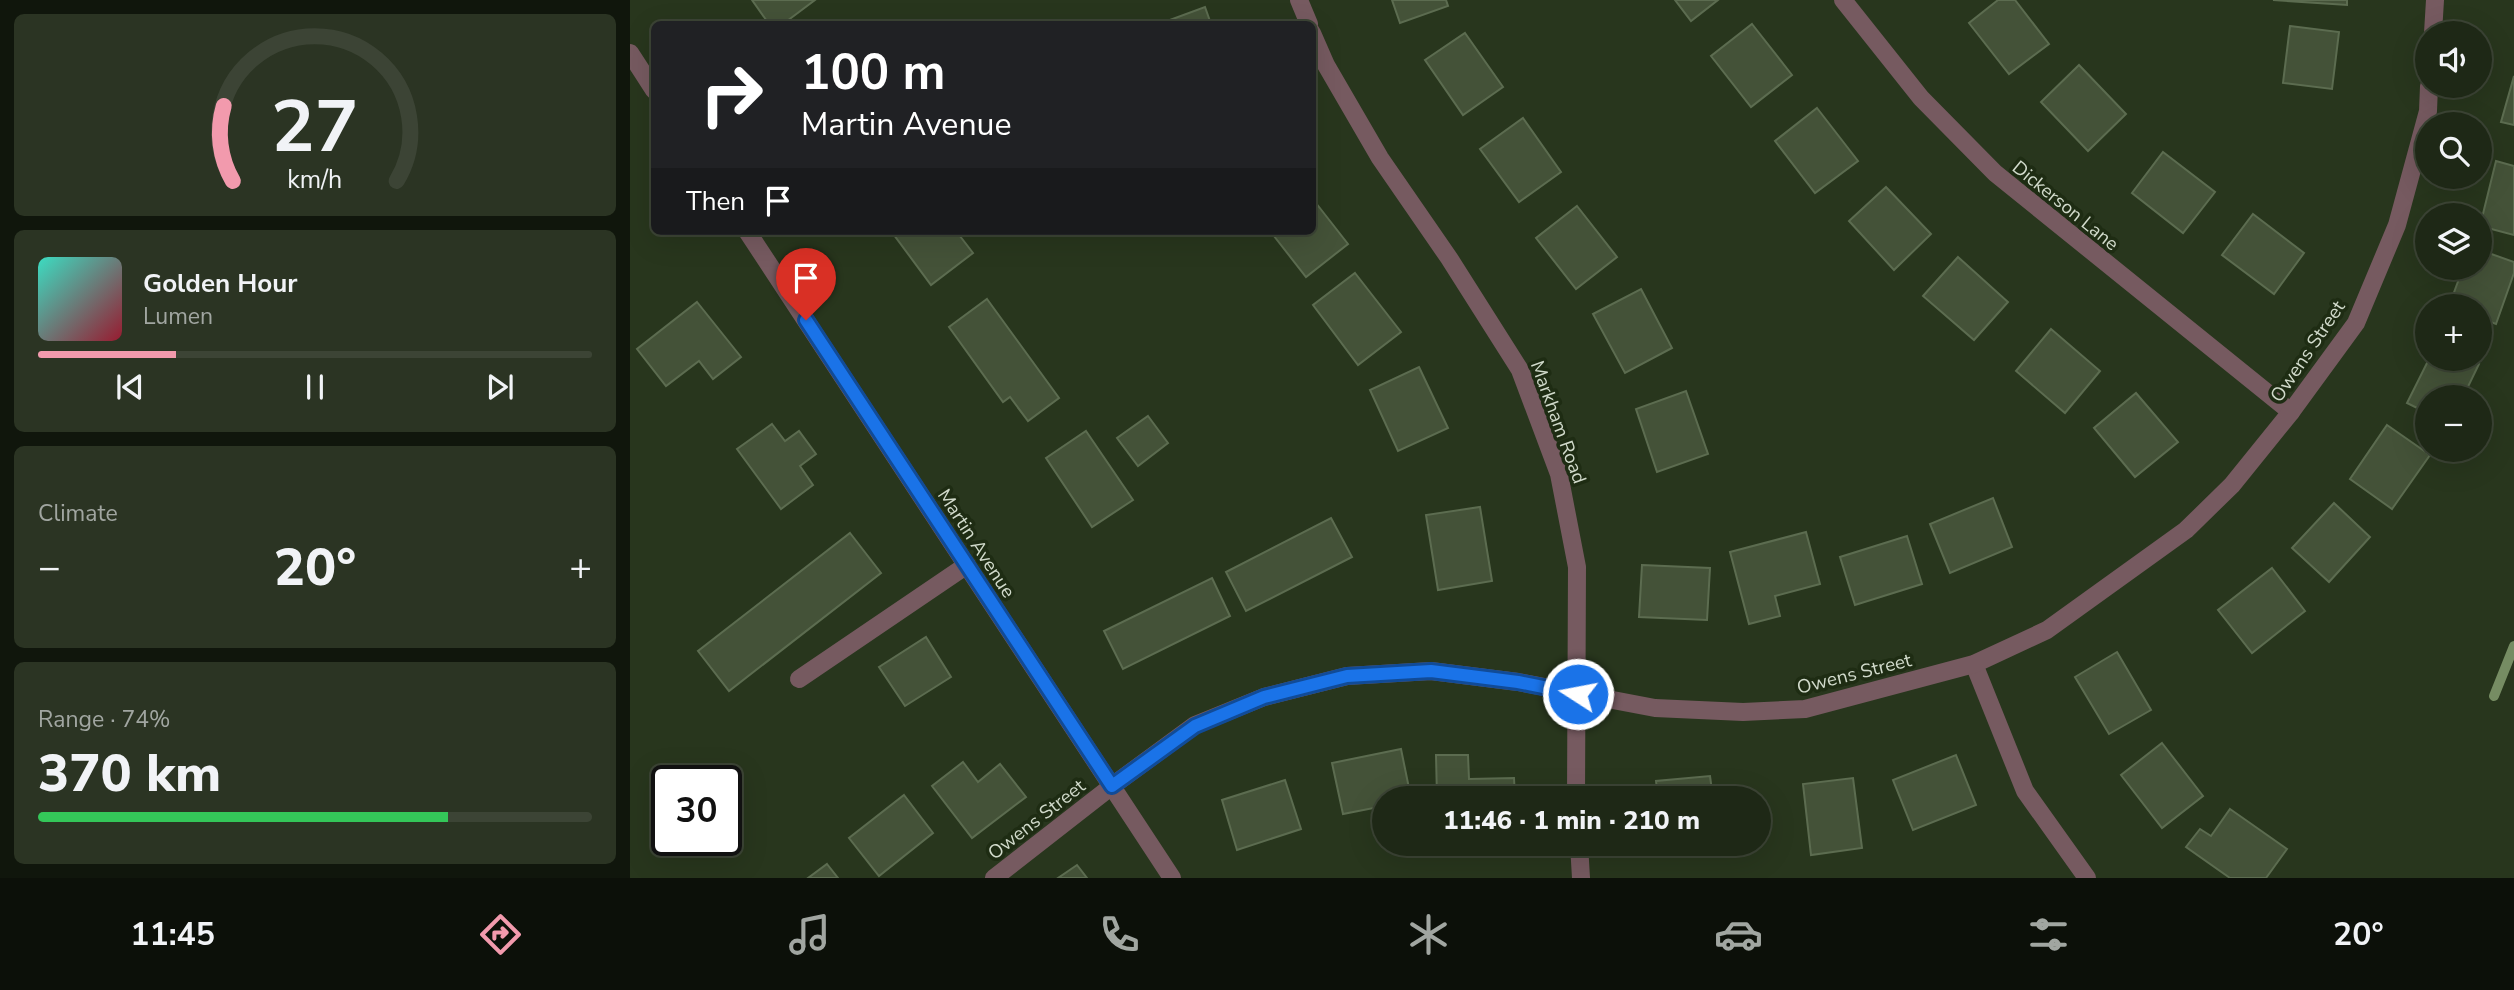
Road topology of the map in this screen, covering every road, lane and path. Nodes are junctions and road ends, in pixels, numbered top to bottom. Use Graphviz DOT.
graph roads {
  1 [pos="1299,0"];
  2 [pos="1843,0"];
  3 [pos="2435,0"];
  4 [pos="1308,21"];
  5 [pos="2433,21"];
  6 [pos="1316,42"];
  7 [pos="630,53"];
  8 [pos="651,85"];
  9 [pos="2429,98"];
  10 [pos="750,235"];
  11 [pos="2291,412"];
  12 [pos="967,565"];
  13 [pos="1974,664"];
  14 [pos="799,679"];
  15 [pos="1578,694"];
  16 [pos="1112,786"];
  17 [pos="1576,786"];
  18 [pos="1580,856"];
  19 [pos="994,878"];
  20 [pos="1172,878"];
  21 [pos="1581,878"];
  22 [pos="2087,878"];
  1 -- 4 [label="street"];
  2 -- 11 [label="street, Dickerson Lane"];
  3 -- 5 [label="street"];
  6 -- 15 [label="street, Markham Road"];
  7 -- 8 [label="street"];
  9 -- 11 [label="street, Owens Street"];
  10 -- 12 [label="street, Martin Avenue"];
  11 -- 13 [label="street, Owens Street"];
  12 -- 14 [label="street"];
  12 -- 16 [label="street, Martin Avenue"];
  13 -- 15 [label="street, Owens Street"];
  13 -- 22 [label="street"];
  15 -- 16 [label="street, Owens Street"];
  15 -- 17 [label="street, Markham Road"];
  16 -- 19 [label="street, Owens Street"];
  16 -- 20 [label="street, Martin Avenue"];
  18 -- 21 [label="street"];
}
